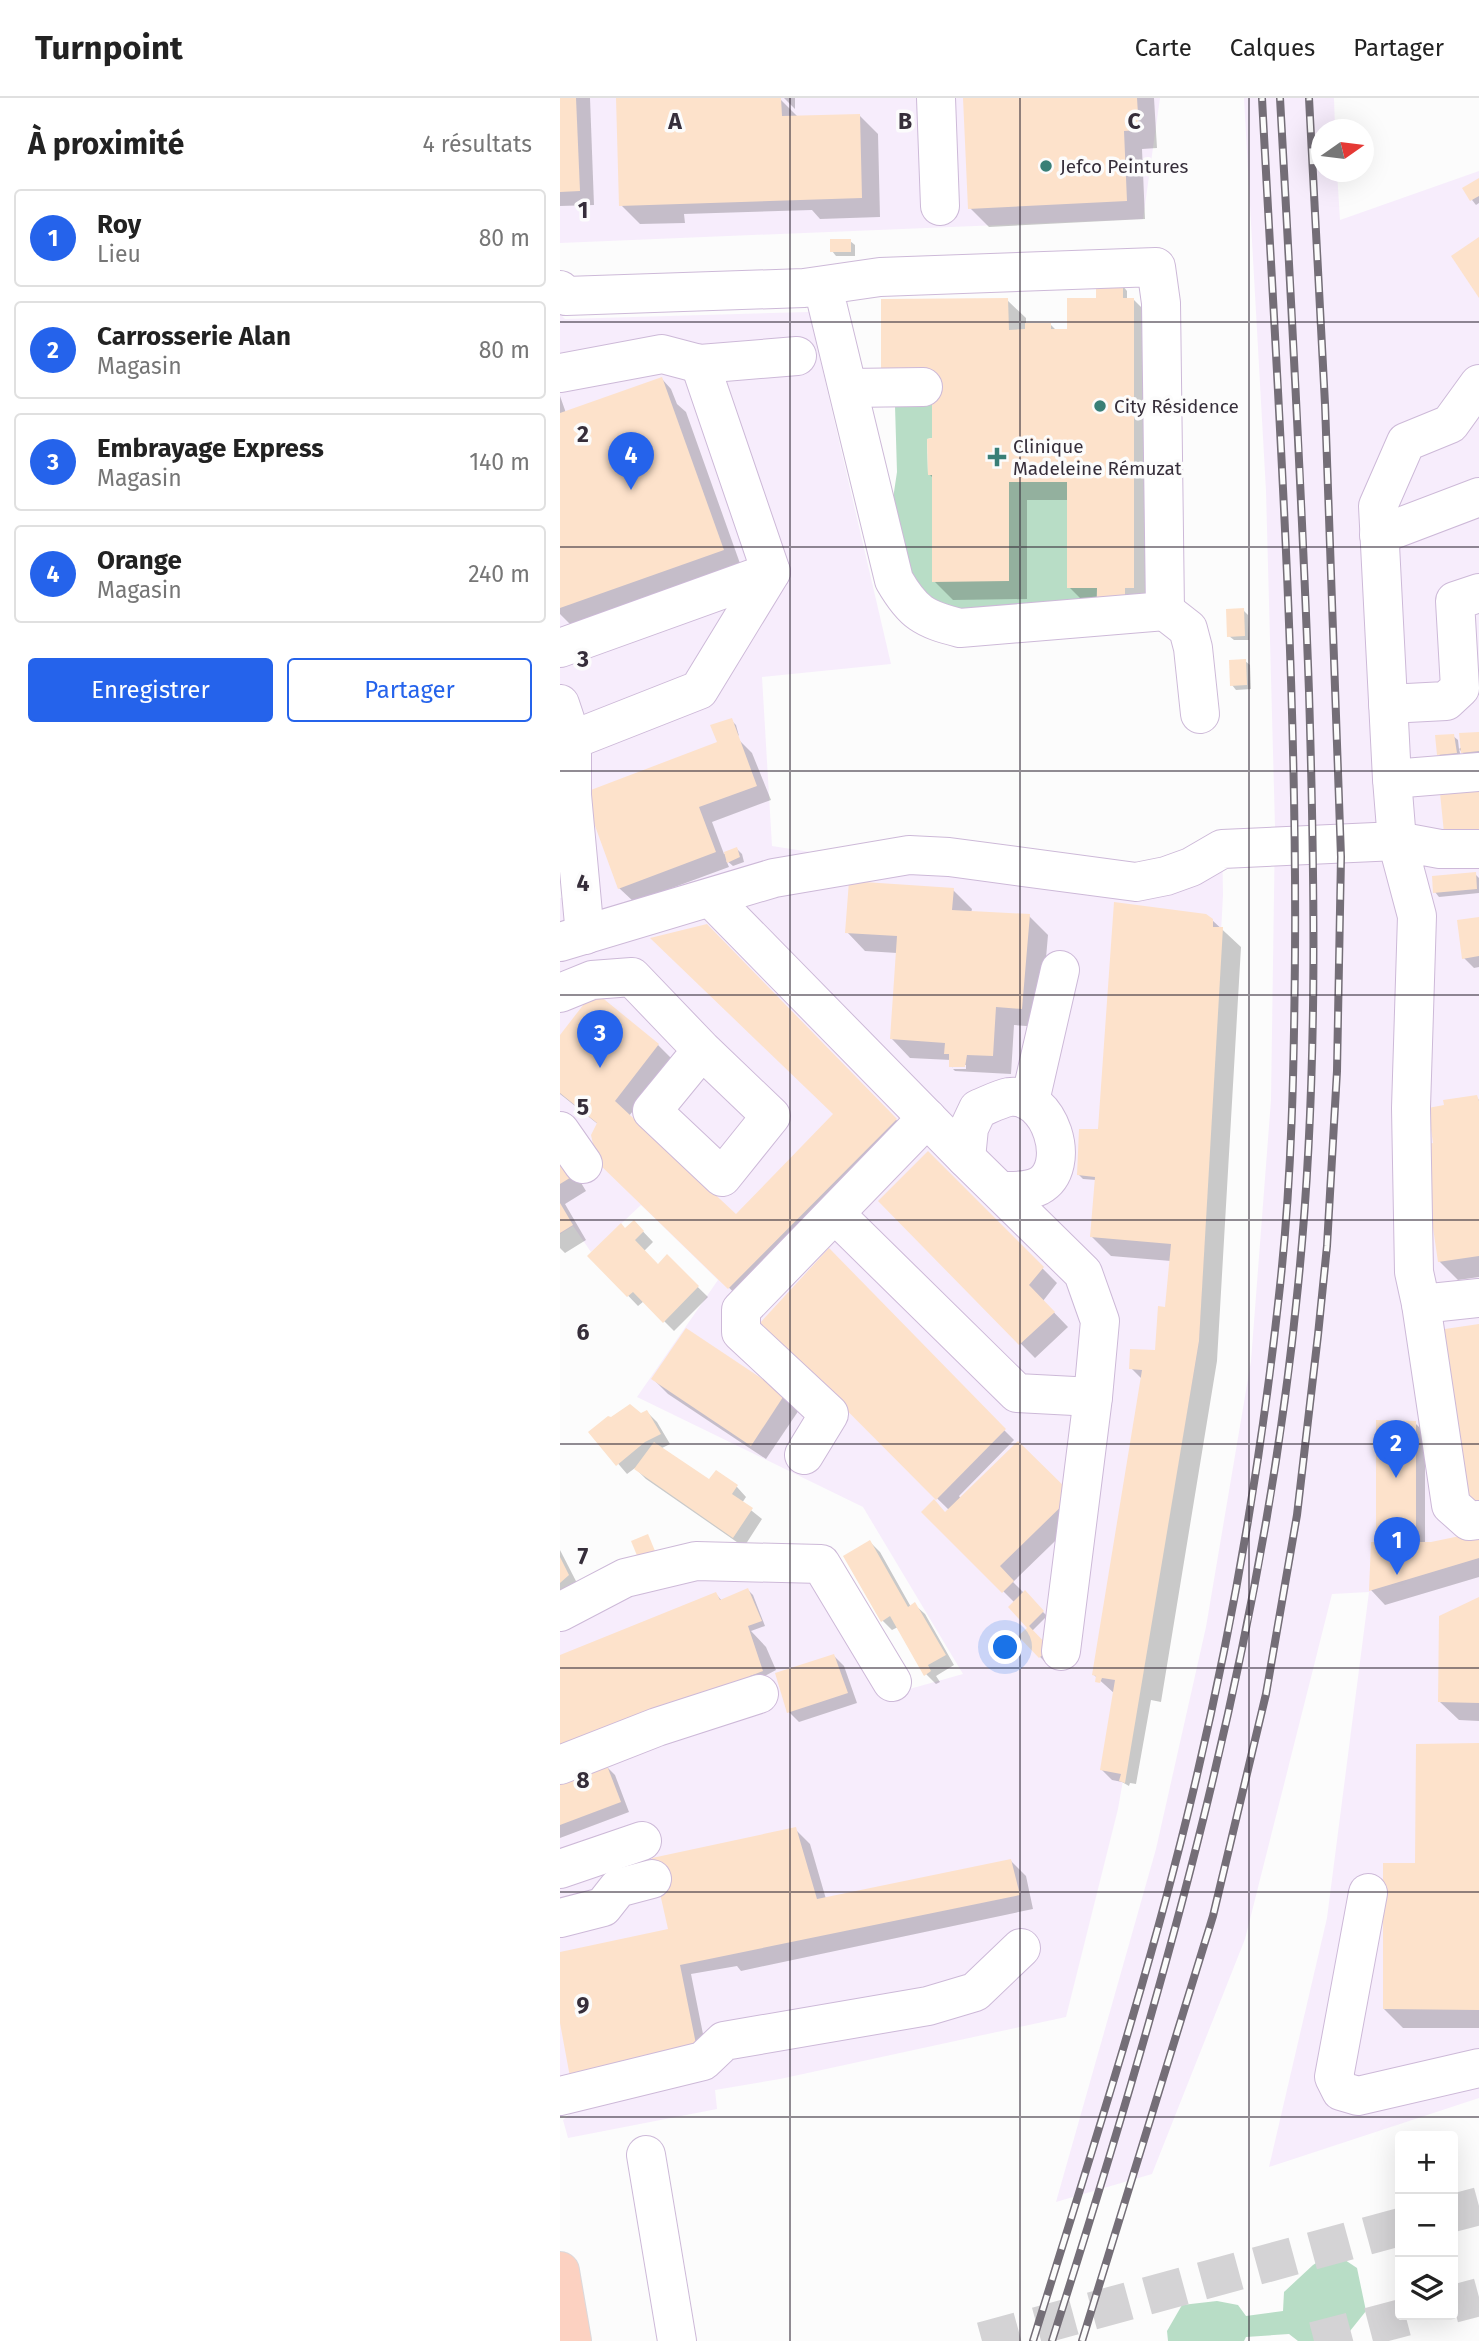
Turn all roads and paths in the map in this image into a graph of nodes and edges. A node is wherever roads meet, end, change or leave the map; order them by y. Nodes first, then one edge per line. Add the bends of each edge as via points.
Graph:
1 (936, 98) edge
2 (940, 206) dead end
3 (823, 287) junction
4 (560, 290) edge
5 (797, 356) dead end
6 (700, 364) junction
7 (560, 373) edge
8 (1479, 384) edge
9 (923, 387) dead end
10 (848, 388) junction
11 (1479, 497) edge
12 (1479, 523) edge
13 (1380, 549) junction
14 (772, 572) junction
15 (1479, 593) edge
16 (1165, 611) junction
17 (560, 648) edge
18 (560, 704) edge
19 (1388, 704) junction
20 (1200, 715) dead end
21 (572, 740) junction
22 (1479, 772) edge
23 (1392, 779) junction
24 (1397, 841) junction
25 (1479, 849) edge
26 (711, 898) junction
27 (573, 939) edge
28 (1060, 970) dead end
29 (560, 993) edge
30 (702, 1050) dead end
31 (1030, 1101) junction
32 (927, 1118) junction
33 (560, 1131) edge
34 (966, 1158) junction
35 (583, 1164) dead end
36 (1001, 1191) junction
37 (835, 1214) junction
38 (1479, 1298) edge
39 (1421, 1304) junction
40 (1093, 1397) junction
41 (804, 1455) dead end
42 (1479, 1520) edge
43 (560, 1612) edge
44 (1061, 1651) dead end
45 (892, 1682) dead end
46 (759, 1694) dead end
47 (560, 1765) edge
48 (642, 1841) dead end
49 (560, 1869) edge
50 (652, 1879) dead end
51 (1368, 1894) dead end
52 (560, 1918) edge
53 (1021, 1948) dead end
54 (1479, 2068) edge
55 (560, 2096) edge
56 (646, 2155) dead end
57 (560, 2271) edge
58 (572, 2341) edge
59 (677, 2341) edge

1 - 2 lane
3 - 4 lane via 566,296
3 - 10 lane
3 - 16 lane via 880,278 1156,267 1161,303
5 - 6 lane
6 - 7 lane via 662,355
6 - 14 lane
8 - 13 lane via 1450,424 1406,442 1378,506
9 - 10 lane
10 - 16 lane via 894,580 906,600 929,620 960,628
11 - 13 lane
12 - 13 lane
13 - 19 lane
14 - 17 lane
14 - 21 lane via 699,690
15 - 19 lane via 1455,601 1461,688 1446,701
16 - 20 lane via 1188,629
18 - 21 lane
19 - 23 lane
21 - 27 lane
22 - 23 lane
23 - 24 lane
24 - 25 lane via 1440,849
24 - 26 lane via 1222,849 1191,867 1136,882 909,855 774,878
24 - 39 lane via 1417,916 1411,1108 1414,1272
26 - 27 lane
26 - 32 lane
28 - 31 lane
29 - 30 lane via 592,980 632,977
31 - 34 lane via 1010,1097 978,1109 969,1128
31 - 36 lane via 1056,1137 1054,1172 1041,1185
32 - 34 lane
32 - 37 lane
33 - 35 lane
34 - 36 lane
36 - 40 lane via 1083,1273 1100,1321
37 - 40 lane via 1017,1393
37 - 41 lane via 741,1310 741,1332 829,1413
38 - 39 lane
39 - 42 lane via 1451,1505 1469,1521
40 - 44 lane
43 - 45 lane via 625,1578 696,1562 821,1564
46 - 47 lane
48 - 49 lane
50 - 52 lane via 618,1888 603,1907
51 - 54 lane via 1334,2077 1341,2091 1358,2096
53 - 55 lane via 975,1992 928,2006 724,2041 703,2061
56 - 59 lane
57 - 58 main road

